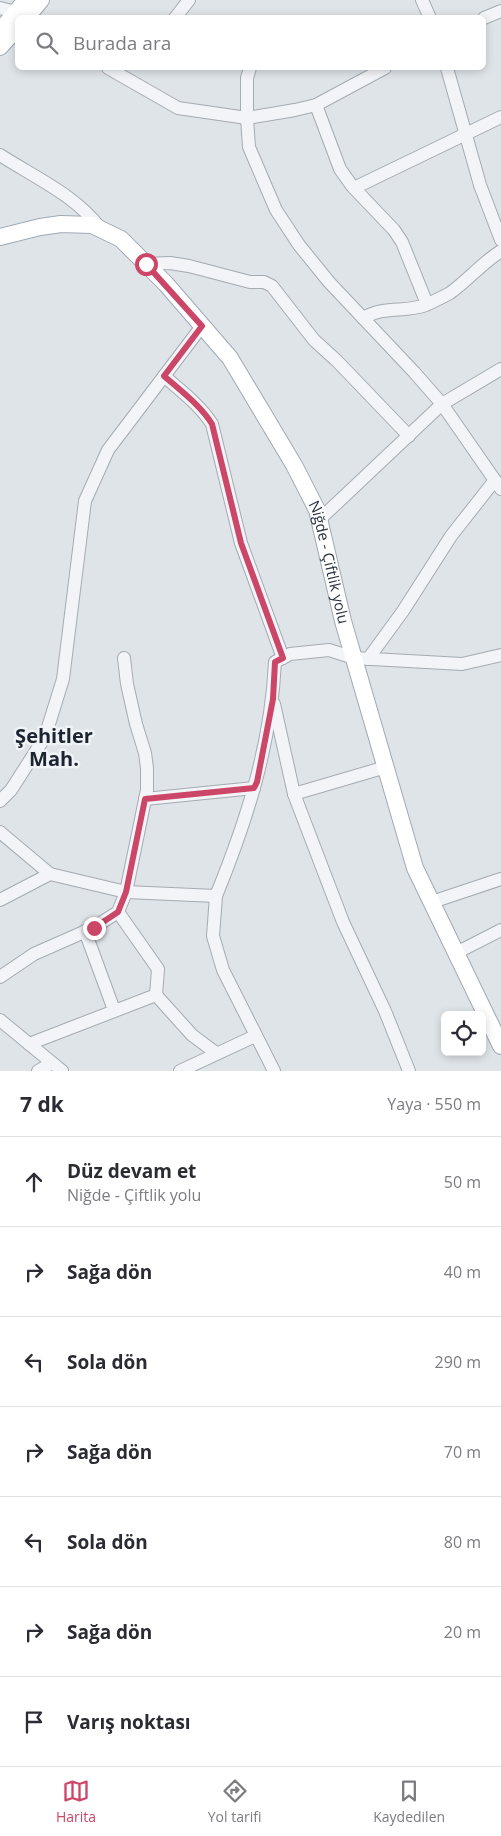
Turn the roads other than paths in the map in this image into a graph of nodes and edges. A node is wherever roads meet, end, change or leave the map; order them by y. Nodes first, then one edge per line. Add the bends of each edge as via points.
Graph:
1 (41, 0) edge
2 (190, 0) edge
3 (422, 0) edge
4 (501, 11) edge
5 (18, 14) edge
6 (178, 15) edge
7 (429, 15) edge
8 (15, 17) edge
9 (486, 17) edge
10 (15, 20) edge
11 (0, 31) edge
12 (0, 47) edge
13 (117, 70) edge
14 (249, 70) edge
15 (381, 70) edge
16 (448, 70) edge
17 (130, 73) edge
18 (316, 105) junction
19 (501, 117) edge
20 (247, 118) junction
21 (466, 135) junction
22 (0, 155) edge
23 (354, 188) junction
24 (496, 215) edge
25 (100, 228) junction
26 (0, 237) edge
27 (501, 240) edge
28 (501, 251) edge
29 (146, 264) junction
30 (427, 304) junction
31 (363, 318) junction
32 (202, 326) junction
33 (501, 370) edge
34 (164, 376) junction
35 (442, 404) junction
36 (408, 436) junction
37 (498, 485) edge
38 (319, 520) junction
39 (501, 656) edge
40 (124, 658) dead end
41 (283, 658) junction
42 (361, 658) junction
43 (273, 699) junction
44 (386, 767) junction
45 (6, 787) edge
46 (254, 788) junction
47 (294, 794) junction
48 (145, 799) junction
49 (0, 801) edge
50 (0, 832) edge
51 (50, 874) junction
52 (501, 879) edge
53 (126, 892) junction
54 (216, 896) junction
55 (0, 900) edge
56 (432, 902) junction
57 (118, 912) junction
58 (501, 930) edge
59 (86, 931) junction
60 (456, 953) junction
61 (0, 976) edge
62 (156, 995) junction
63 (114, 1010) junction
64 (0, 1020) edge
65 (255, 1036) junction
66 (29, 1044) junction
67 (501, 1046) edge
68 (216, 1053) junction
69 (57, 1067) edge
70 (38, 1071) edge
71 (180, 1071) edge
72 (274, 1071) edge
73 (409, 1071) edge

1 - 5 main road
2 - 6 street
3 - 7 street
4 - 9 street
8 - 11 main road
10 - 12 main road
13 - 17 street
14 - 20 street
15 - 18 street
16 - 21 street
17 - 20 street via 178,108
18 - 20 street
18 - 23 street via 340,169
19 - 21 street
20 - 31 street via 249,147 276,210 328,282
21 - 23 street
21 - 24 street via 480,185
22 - 25 street via 74,201
23 - 30 street via 402,242
24 - 27 street
25 - 26 main road, Niğde - Çiftlik yolu via 61,224
25 - 29 main road, Niğde - Çiftlik yolu via 120,239
28 - 30 street via 450,293
29 - 32 main road, Niğde - Çiftlik yolu
29 - 36 street via 189,266 272,286 314,340
30 - 31 street via 415,308 386,309
31 - 35 street
32 - 34 street
32 - 38 main road, Niğde - Çiftlik yolu via 230,358 294,465
33 - 35 street
34 - 41 street via 199,406 212,424 241,543
34 - 45 street via 108,450 85,501 63,679 45,737
35 - 36 street
35 - 37 street
36 - 38 street
37 - 42 street via 451,536 403,611
38 - 42 main road, Niğde - Çiftlik yolu via 344,621
39 - 42 street via 462,664
40 - 48 street via 134,716 145,752
41 - 42 street via 290,654 329,650
41 - 43 street via 275,662
42 - 44 main road, Niğde - Çiftlik yolu
43 - 46 street
43 - 47 street
44 - 47 street
44 - 56 main road, Niğde - Çiftlik yolu via 415,868
45 - 49 street
46 - 48 street
46 - 54 street via 245,822
47 - 73 street via 343,922
48 - 53 street
50 - 51 street
51 - 53 street
51 - 55 street
52 - 56 street
53 - 54 street
53 - 57 street
54 - 65 street via 213,936 220,962
56 - 60 main road, Niğde - Çiftlik yolu
57 - 59 street
57 - 62 street via 158,968
58 - 60 street
59 - 61 street via 34,954
59 - 63 street
60 - 67 main road, Niğde - Çiftlik yolu
62 - 63 street
62 - 68 street via 192,1035
63 - 66 street
64 - 66 street
65 - 68 street
65 - 72 street
66 - 69 street
68 - 71 street
69 - 70 street

